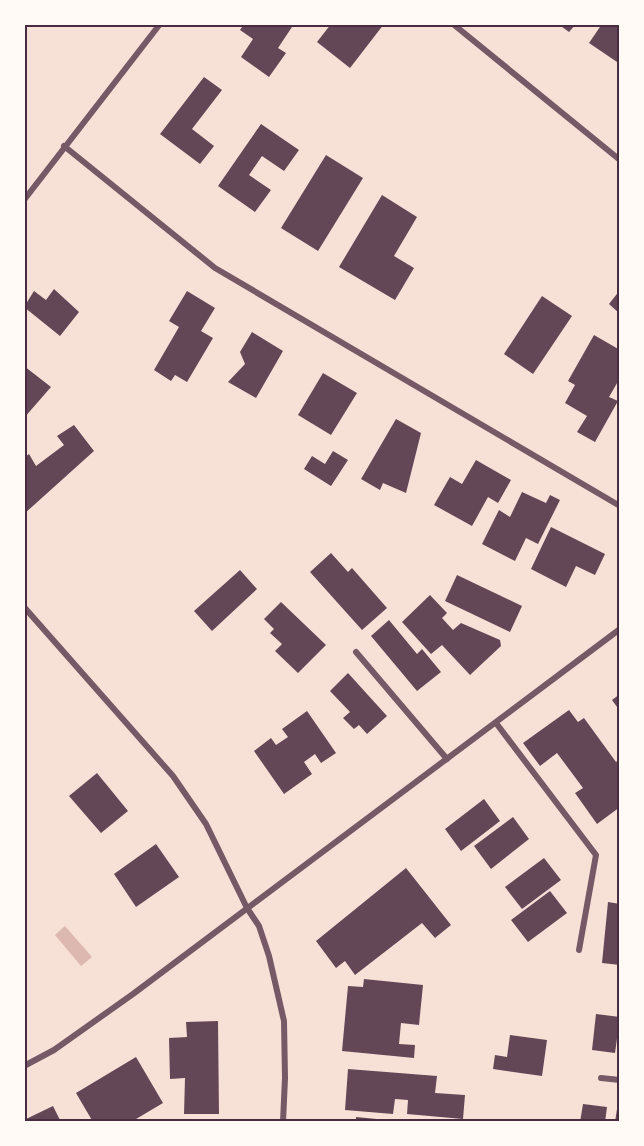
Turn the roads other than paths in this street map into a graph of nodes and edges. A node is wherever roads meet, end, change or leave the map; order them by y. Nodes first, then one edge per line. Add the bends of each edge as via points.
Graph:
1 (160, 24) edge
2 (453, 24) edge
3 (64, 146) junction
4 (620, 160) edge
5 (24, 200) edge
6 (620, 506) edge
7 (24, 607) edge
8 (620, 630) edge
9 (356, 652) dead end
10 (496, 723) junction
11 (447, 759) junction
12 (247, 908) junction
13 (579, 950) dead end
14 (24, 1066) edge
15 (601, 1078) dead end
16 (620, 1080) edge
17 (283, 1122) edge

1 - 3 street
2 - 4 street
3 - 5 street
3 - 6 street via 215,268
7 - 12 street via 173,776 206,824
8 - 10 street
9 - 11 street
10 - 11 street
10 - 13 street via 596,855
11 - 12 street
12 - 14 street via 62,1044
12 - 17 street via 259,926 269,956 284,1022
15 - 16 street

